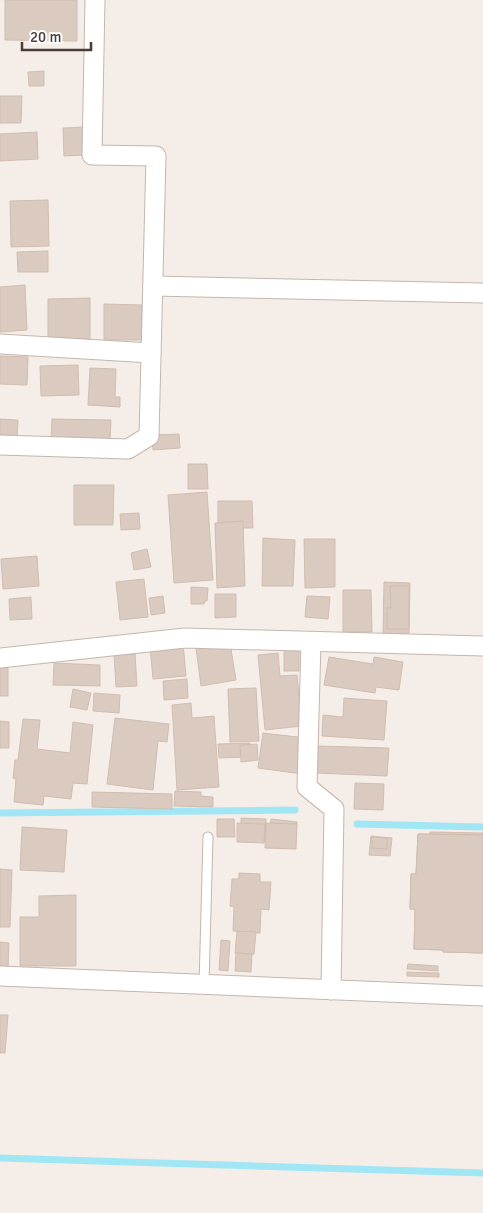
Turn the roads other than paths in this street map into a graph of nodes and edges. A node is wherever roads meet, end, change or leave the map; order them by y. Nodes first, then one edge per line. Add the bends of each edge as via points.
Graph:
1 (95, 0) edge
2 (152, 286) junction
3 (483, 293) edge
4 (0, 344) edge
5 (151, 353) junction
6 (0, 445) edge
7 (311, 642) junction
8 (483, 646) edge
9 (0, 658) edge
10 (208, 838) dead end
11 (0, 976) edge
12 (204, 985) junction
13 (331, 990) junction
14 (483, 996) edge

1 - 2 street via 92,155 156,156
2 - 3 street
2 - 5 street
4 - 5 street
5 - 6 street via 149,436 128,449
7 - 8 street
7 - 9 street via 185,638
7 - 13 street via 307,787 334,809
10 - 12 lane
11 - 12 street
12 - 13 street
13 - 14 street

